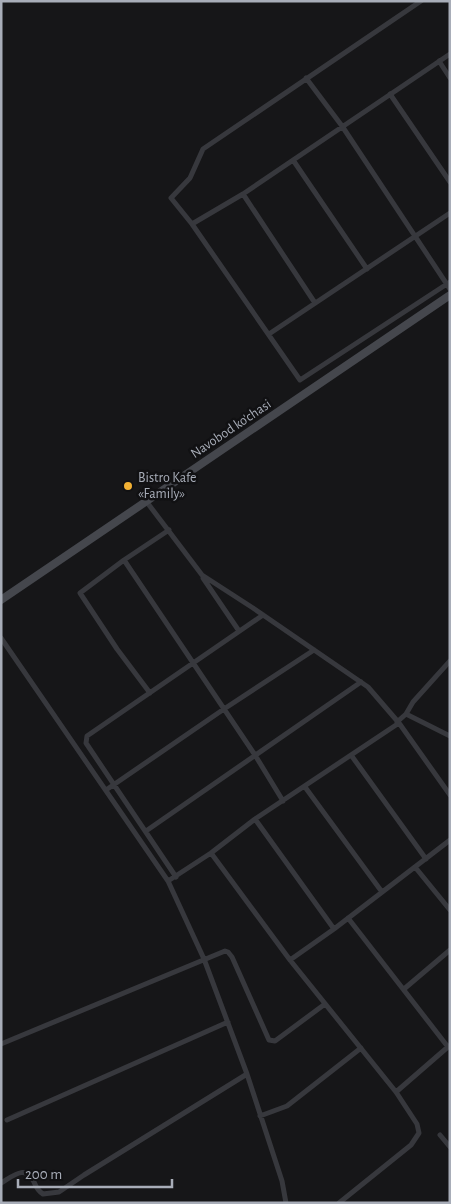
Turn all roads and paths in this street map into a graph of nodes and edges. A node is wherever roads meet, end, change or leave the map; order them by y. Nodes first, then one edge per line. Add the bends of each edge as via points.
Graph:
1 (421, 1) edge
2 (450, 54) edge
3 (439, 61) junction
4 (306, 78) junction
5 (450, 78) edge
6 (390, 94) junction
7 (342, 126) junction
8 (293, 160) junction
9 (450, 182) edge
10 (243, 194) junction
11 (450, 213) edge
12 (192, 224) junction
13 (415, 236) junction
14 (367, 269) junction
15 (449, 285) edge
16 (450, 295) edge
17 (315, 303) junction
18 (269, 334) junction
19 (146, 501) junction
20 (170, 530) junction
21 (124, 560) junction
22 (202, 575) junction
23 (1, 600) edge
24 (263, 615) junction
25 (239, 631) junction
26 (1, 638) edge
27 (314, 650) junction
28 (450, 661) edge
29 (193, 662) junction
30 (361, 682) junction
31 (150, 693) junction
32 (224, 709) junction
33 (406, 714) junction
34 (398, 722) junction
35 (450, 736) edge
36 (255, 755) junction
37 (352, 755) junction
38 (115, 785) junction
39 (305, 787) junction
40 (106, 790) junction
41 (450, 795) edge
42 (283, 801) junction
43 (255, 819) junction
44 (146, 832) junction
45 (450, 840) edge
46 (210, 853) junction
47 (426, 859) junction
48 (415, 868) junction
49 (176, 877) junction
50 (168, 881) junction
51 (382, 892) junction
52 (450, 910) edge
53 (348, 918) junction
54 (334, 929) junction
55 (450, 950) edge
56 (204, 959) junction
57 (290, 960) junction
58 (404, 989) junction
59 (325, 1004) junction
60 (228, 1022) junction
61 (1, 1044) edge
62 (449, 1046) edge
63 (361, 1048) junction
64 (247, 1074) junction
65 (396, 1092) junction
66 (260, 1116) junction
67 (7, 1120) dead end
68 (440, 1135) dead end
69 (450, 1147) edge
70 (1, 1183) edge
71 (286, 1203) edge
72 (339, 1203) edge

1 - 4 street
2 - 3 street
3 - 5 street
3 - 6 street
4 - 7 street
4 - 12 street via 203,149 190,178 171,198
6 - 7 street
6 - 9 street
7 - 8 street
7 - 13 street
8 - 10 street
8 - 14 street
10 - 12 street
10 - 17 street
11 - 13 street
12 - 18 street
13 - 14 street
13 - 15 street
14 - 17 street
15 - 18 street via 300,380
16 - 19 street, Navobod ko'chasi
17 - 18 street
19 - 20 street
19 - 23 street, Navobod ko'chasi
20 - 21 street
20 - 22 street
21 - 29 street
21 - 31 street via 80,593
22 - 24 street
22 - 25 street
24 - 25 street
24 - 27 street
25 - 29 street
26 - 40 street
27 - 30 street
27 - 32 street
28 - 33 street
29 - 31 street
29 - 32 street
30 - 34 street
30 - 36 street
31 - 38 street via 85,740
32 - 36 street
32 - 38 street
33 - 34 street
33 - 35 street
34 - 37 street
34 - 41 street
36 - 42 street
36 - 44 street
37 - 39 street
37 - 47 street
38 - 40 street
38 - 44 street
39 - 42 street
39 - 51 street
40 - 50 street
42 - 43 street
43 - 46 street
43 - 54 street
44 - 49 street
45 - 47 street
46 - 49 street
46 - 57 street
47 - 48 street
48 - 51 street
48 - 52 street
49 - 50 street
50 - 56 street
51 - 53 street
53 - 54 street
53 - 58 street
54 - 57 street
55 - 58 street
56 - 59 street via 228,952 269,1040 275,1041
56 - 60 street
56 - 61 street
57 - 59 street
58 - 62 street
59 - 63 street
60 - 64 street
60 - 67 street
62 - 65 street
63 - 65 street
63 - 66 street via 287,1106
64 - 66 street
64 - 70 street via 59,1192 43,1194 38,1191 26,1172 19,1171
65 - 72 street via 417,1124 419,1133 412,1145
66 - 71 street
68 - 69 street

